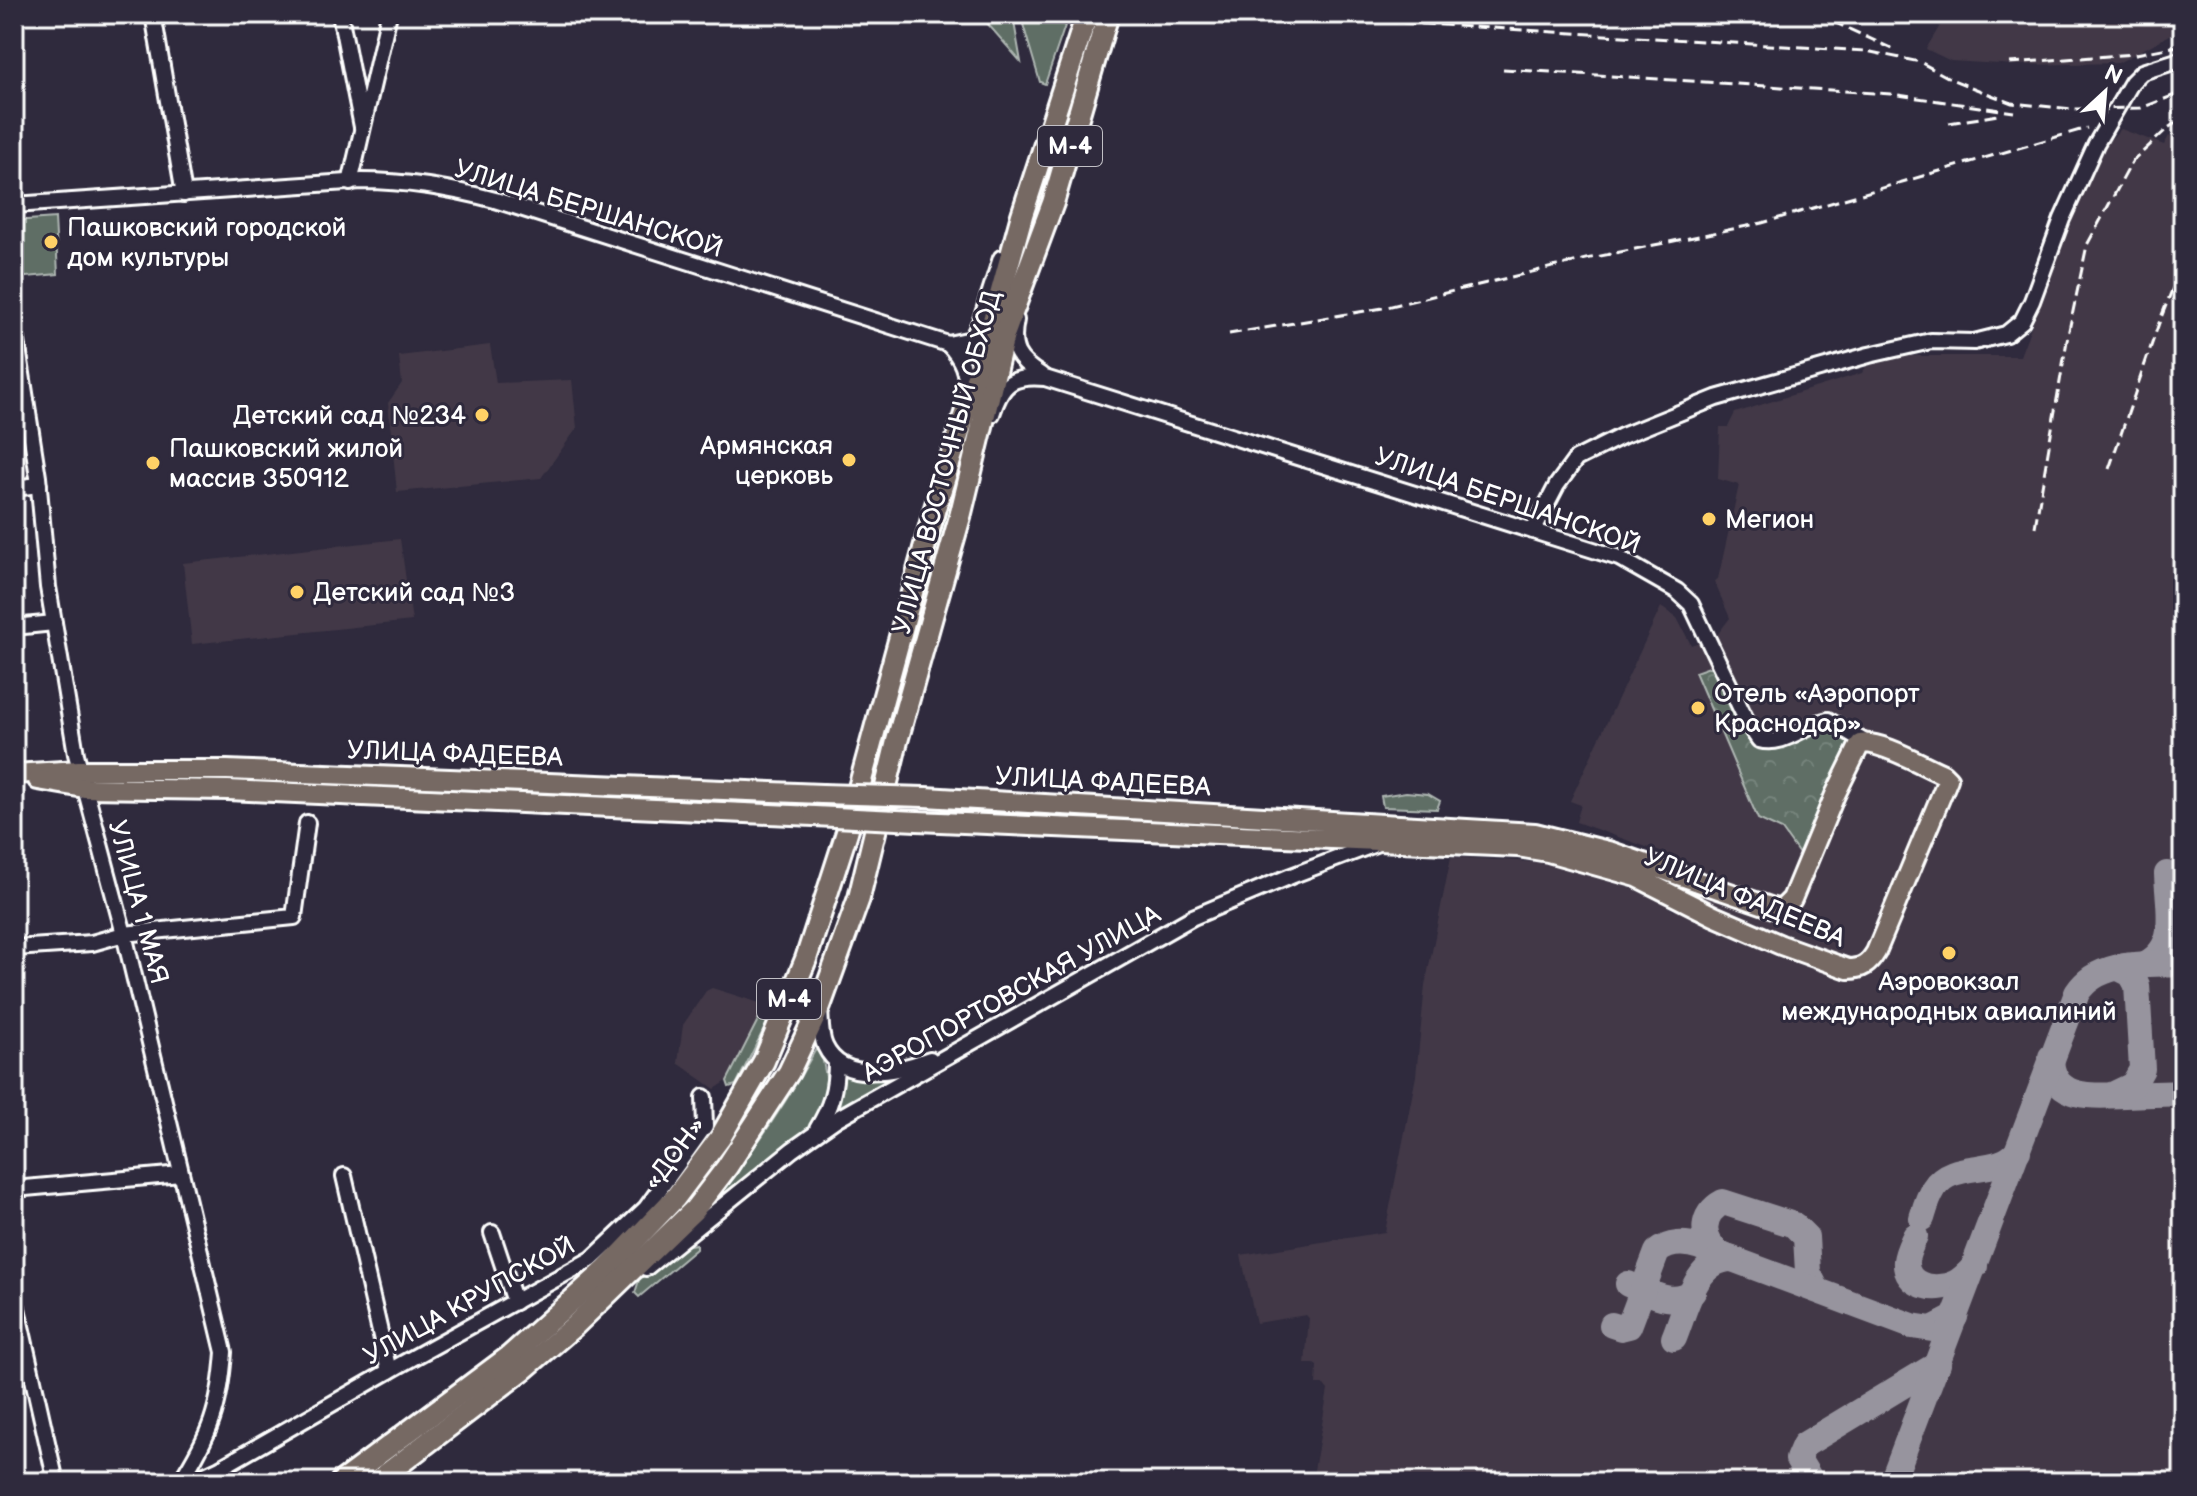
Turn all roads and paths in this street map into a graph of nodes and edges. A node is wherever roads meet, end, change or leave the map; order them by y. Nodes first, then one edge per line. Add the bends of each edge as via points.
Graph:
1 (153, 14) edge
2 (340, 14) edge
3 (389, 14) edge
4 (1087, 14) edge
5 (1108, 14) edge
6 (2183, 59) edge
7 (363, 135) junction
8 (350, 183) junction
9 (184, 194) junction
10 (14, 205) edge
11 (1022, 215) junction
12 (1024, 276) junction
13 (14, 322) edge
14 (948, 344) junction
15 (1045, 378) junction
16 (969, 399) junction
17 (971, 471) junction
18 (39, 485) junction
19 (14, 488) edge
20 (1533, 531) junction
21 (54, 623) junction
22 (14, 627) edge
23 (873, 733) joint
24 (897, 741) joint
25 (1865, 742) junction
26 (227, 770) junction
27 (14, 775) edge
28 (81, 779) junction
29 (228, 790) junction
30 (982, 800) junction
31 (307, 823) dead end
32 (981, 823) junction
33 (1408, 825) junction
34 (1437, 835) junction
35 (1384, 841) junction
36 (1348, 847) junction
37 (1707, 886) junction
38 (1701, 908) junction
39 (124, 934) junction
40 (14, 948) edge
41 (820, 1006) junction
42 (960, 1049) junction
43 (836, 1062) junction
44 (704, 1097) dead end
45 (815, 1132) junction
46 (181, 1174) junction
47 (344, 1176) dead end
48 (14, 1189) edge
49 (492, 1233) dead end
50 (14, 1295) edge
51 (515, 1302) junction
52 (574, 1326) junction
53 (21, 1360) edge
54 (389, 1371) junction
55 (56, 1482) edge
56 (180, 1482) edge
57 (190, 1482) edge
58 (341, 1482) edge
59 (376, 1482) edge

1 - 9 street
2 - 7 street
3 - 7 street
4 - 11 highway, УЛИЦА ВОСТОЧНЫЙ ОБХОД / М-4
5 - 12 highway, УЛИЦА ВОСТОЧНЫЙ ОБХОД / М-4 via 1053,203
6 - 20 street via 2142,72 2132,82 2096,144 2032,301 2022,321 2006,334 1974,342 1931,341 1869,355 1716,398 1622,436 1576,459
7 - 8 street
8 - 9 street, УЛИЦА БЕРШАНСКОЙ
8 - 14 street, УЛИЦА БЕРШАНСКОЙ via 392,181 462,191
9 - 10 street, УЛИЦА БЕРШАНСКОЙ
11 - 14 street via 1011,226 972,339
11 - 16 highway, УЛИЦА ВОСТОЧНЫЙ ОБХОД / М-4
12 - 15 street, УЛИЦА БЕРШАНСКОЙ via 1013,336 1025,365
12 - 17 highway, УЛИЦА ВОСТОЧНЫЙ ОБХОД / М-4
13 - 18 street, УЛИЦА 1 МАЯ
14 - 16 street via 966,368
15 - 17 street, УЛИЦА БЕРШАНСКОЙ via 1017,378 1005,386
15 - 20 street, УЛИЦА БЕРШАНСКОЙ
16 - 23 highway, УЛИЦА ВОСТОЧНЫЙ ОБХОД / М-4
17 - 24 highway, УЛИЦА ВОСТОЧНЫЙ ОБХОД / М-4
18 - 19 street
18 - 21 street, УЛИЦА 1 МАЯ
20 - 25 street, УЛИЦА БЕРШАНСКОЙ via 1619,558 1677,591 1691,604 1759,740 1776,741 1828,720
21 - 22 street
21 - 28 street, УЛИЦА 1 МАЯ
23 - 58 highway, «ДОН» / М-4 via 806,959 764,1061 720,1138 675,1198 606,1270 510,1356
24 - 41 highway, «ДОН» / М-4 via 859,898
25 - 37 main road, УЛИЦА ФАДЕЕВА via 1855,750 1801,879 1782,909
25 - 38 main road, УЛИЦА ФАДЕЕВА via 1948,779 1866,965 1848,969
26 - 28 main road, УЛИЦА ФАДЕЕВА
26 - 29 main road via 234,779
26 - 30 main road, УЛИЦА ФАДЕЕВА, bridge
27 - 28 main road, УЛИЦА ФАДЕЕВА
28 - 29 main road, УЛИЦА ФАДЕЕВА
28 - 39 street, УЛИЦА 1 МАЯ
29 - 32 main road, УЛИЦА ФАДЕЕВА, bridge
30 - 32 main road via 976,812
30 - 33 main road, УЛИЦА ФАДЕЕВА
31 - 39 street via 294,917
32 - 36 main road, УЛИЦА ФАДЕЕВА
33 - 34 main road, УЛИЦА ФАДЕЕВА
33 - 35 street
34 - 35 main road, УЛИЦА ФАДЕЕВА
34 - 37 main road, УЛИЦА ФАДЕЕВА via 1508,830 1560,839
34 - 38 main road, УЛИЦА ФАДЕЕВА via 1560,855 1637,877
35 - 36 main road, УЛИЦА ФАДЕЕВА
36 - 42 street, АЭРОПОРТОВСКАЯ УЛИЦА via 1193,917
37 - 38 main road
39 - 40 street via 92,943
39 - 46 street, УЛИЦА 1 МАЯ
41 - 43 street via 824,1045
41 - 52 highway, «ДОН» / М-4 via 789,1072 719,1178 694,1210
42 - 43 street via 882,1072
42 - 45 street, АЭРОПОРТОВСКАЯ УЛИЦА
43 - 45 street via 832,1102
44 - 51 street, УЛИЦА КРУПСКОЙ via 705,1126 646,1208 592,1259
45 - 52 street, АЭРОПОРТОВСКАЯ УЛИЦА
46 - 48 street
46 - 56 street, УЛИЦА 1 МАЯ via 224,1352 219,1404
47 - 54 street
49 - 51 street
50 - 53 street
51 - 54 street, УЛИЦА КРУПСКОЙ
52 - 59 highway, «ДОН» / М-4
53 - 55 street
54 - 57 street, УЛИЦА КРУПСКОЙ

